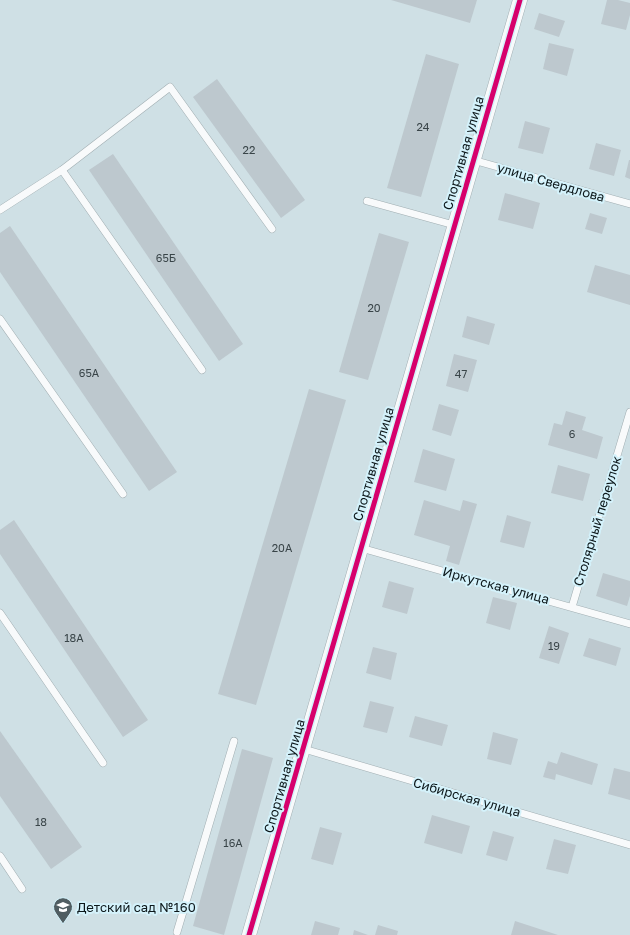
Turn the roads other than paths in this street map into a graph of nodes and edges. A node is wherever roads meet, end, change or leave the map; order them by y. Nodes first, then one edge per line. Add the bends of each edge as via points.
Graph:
1 (520, 0) edge
2 (473, 160) junction
3 (62, 170) junction
4 (367, 201) dead end
5 (630, 204) edge
6 (0, 210) edge
7 (454, 225) junction
8 (272, 229) dead end
9 (0, 319) edge
10 (202, 370) dead end
11 (630, 412) edge
12 (123, 494) dead end
13 (361, 548) junction
14 (572, 607) junction
15 (0, 613) edge
16 (630, 624) edge
17 (234, 741) dead end
18 (304, 749) junction
19 (103, 763) dead end
20 (630, 846) edge
21 (0, 856) edge
22 (22, 889) dead end
23 (177, 932) dead end
24 (249, 935) edge

1 - 2 street, Спортивная улица
2 - 5 lane, улица Свердлова
2 - 7 street, Спортивная улица
3 - 6 lane
3 - 8 lane via 170,87
3 - 10 lane
4 - 7 lane
7 - 13 street, Спортивная улица
9 - 12 lane
11 - 14 lane, Столярный переулок
13 - 14 lane, Иркутская улица
13 - 18 street, Спортивная улица
14 - 16 lane, Иркутская улица
15 - 19 lane
17 - 23 lane
18 - 20 lane, Сибирская улица
18 - 24 street, Спортивная улица
21 - 22 lane

